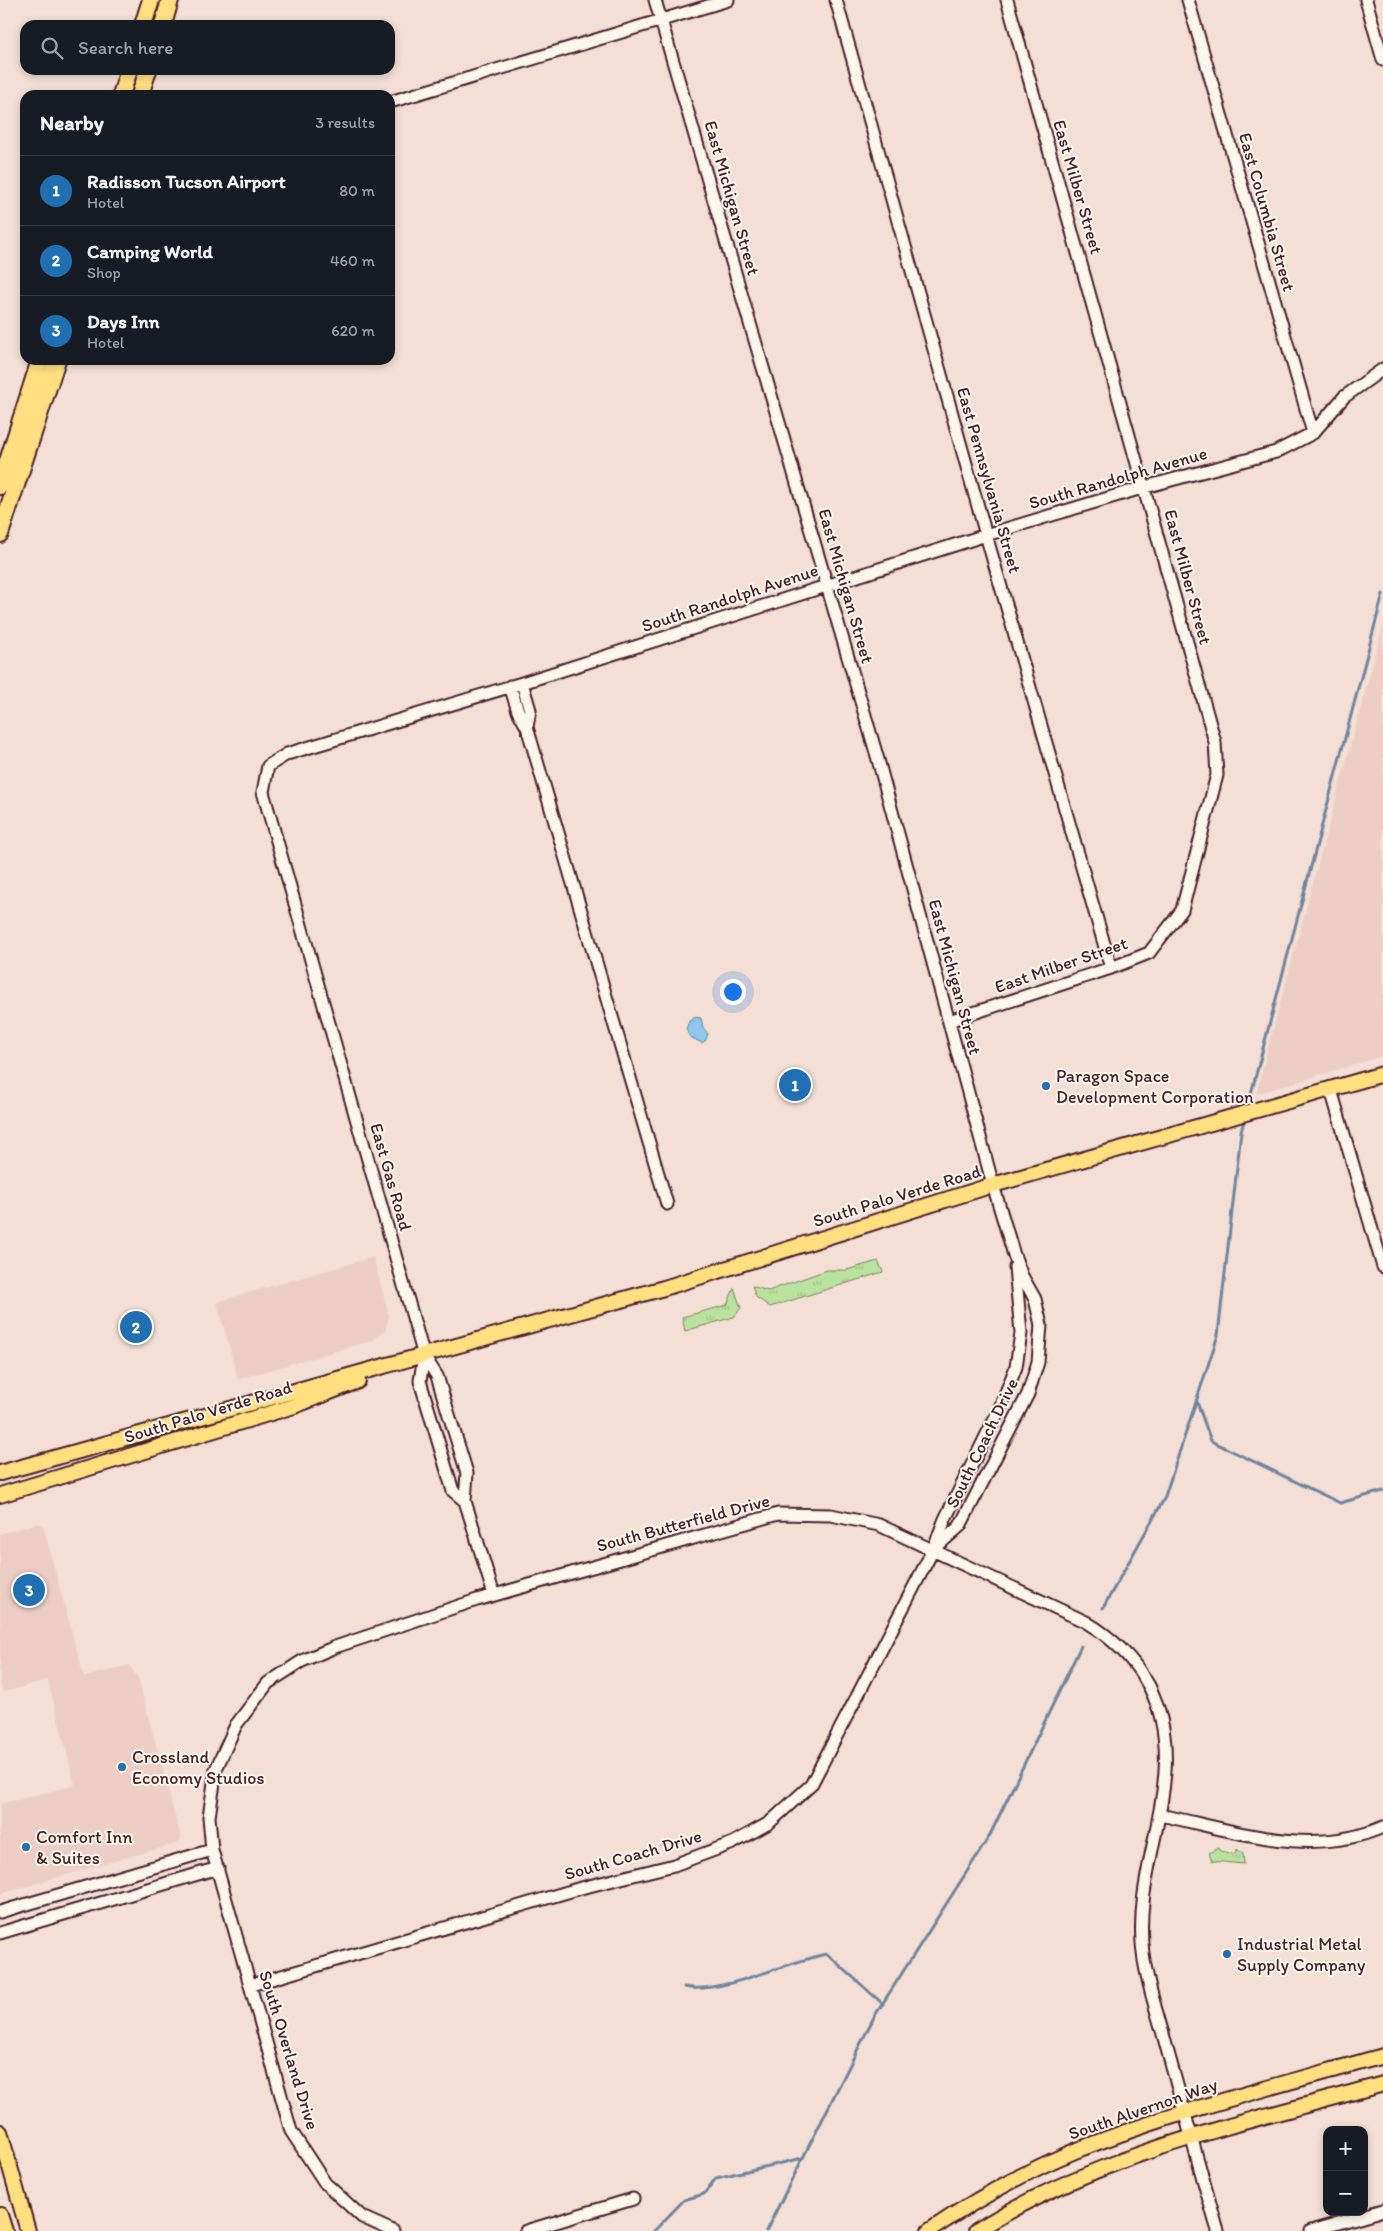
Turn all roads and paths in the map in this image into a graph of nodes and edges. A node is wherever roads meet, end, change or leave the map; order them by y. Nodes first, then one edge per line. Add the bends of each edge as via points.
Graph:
1 (151, 0) edge
2 (170, 0) edge
3 (655, 0) edge
4 (728, 0) edge
5 (836, 0) edge
6 (1007, 0) edge
7 (1188, 0) edge
8 (1366, 0) edge
9 (145, 20) edge
10 (164, 20) edge
11 (662, 21) junction
12 (1383, 60) edge
13 (127, 75) edge
14 (146, 75) edge
15 (123, 90) edge
16 (142, 90) edge
17 (395, 101) edge
18 (38, 365) edge
19 (55, 365) edge
20 (1383, 368) edge
21 (1313, 433) junction
22 (0, 486) edge
23 (1145, 487) junction
24 (0, 534) edge
25 (986, 535) junction
26 (828, 586) junction
27 (522, 683) junction
28 (510, 686) junction
29 (527, 726) junction
30 (268, 766) joint
31 (1111, 968) junction
32 (949, 1021) junction
33 (1383, 1074) edge
34 (1331, 1090) junction
35 (993, 1185) junction
36 (666, 1204) dead end
37 (1014, 1255) junction
38 (1383, 1267) edge
39 (424, 1356) junction
40 (1018, 1356) junction
41 (1038, 1362) junction
42 (239, 1407) junction
43 (145, 1451) junction
44 (0, 1473) edge
45 (0, 1495) edge
46 (465, 1501) junction
47 (933, 1550) junction
48 (494, 1594) junction
49 (1160, 1815) junction
50 (1383, 1827) edge
51 (212, 1850) junction
52 (218, 1868) junction
53 (132, 1894) junction
54 (0, 1912) edge
55 (0, 1933) edge
56 (252, 1985) junction
57 (1383, 2056) edge
58 (1383, 2084) edge
59 (1185, 2112) junction
60 (0, 2132) edge
61 (1191, 2138) junction
62 (633, 2199) dead end
63 (1383, 2210) edge
64 (0, 2215) edge
65 (4, 2231) edge
66 (28, 2231) edge
67 (394, 2231) edge
68 (526, 2231) edge
69 (929, 2231) edge
70 (976, 2231) edge
71 (1218, 2231) edge
72 (1311, 2231) edge

1 - 9 highway
2 - 10 highway
3 - 11 street, East Michigan Street
4 - 11 street
5 - 25 street, East Pennsylvania Street
6 - 23 street, East Milber Street
7 - 21 street, East Columbia Street
8 - 12 street
11 - 17 street
11 - 26 street, East Michigan Street
13 - 15 highway
14 - 16 highway
18 - 22 highway
19 - 24 highway
20 - 21 street, South Randolph Avenue via 1344,397
21 - 23 street, South Randolph Avenue via 1276,452
23 - 25 street, South Randolph Avenue
23 - 31 street, East Milber Street via 1216,742 1217,775 1182,910 1149,953
25 - 26 street, South Randolph Avenue
25 - 31 street, East Pennsylvania Street
26 - 27 street, South Randolph Avenue
26 - 32 street, East Michigan Street
27 - 28 street, South Randolph Avenue
27 - 29 street via 530,710
28 - 29 street via 518,712
28 - 30 street, South Randolph Avenue via 287,754
29 - 36 street
30 - 39 street, East Gas Road via 262,792
31 - 32 street, East Milber Street
32 - 35 street, East Michigan Street
33 - 34 main road, South Palo Verde Road
34 - 35 main road, South Palo Verde Road
34 - 38 street
35 - 37 street, South Coach Drive
35 - 39 main road, South Palo Verde Road via 664,1288
37 - 40 street, South Coach Drive via 1021,1333
37 - 41 street, South Coach Drive via 1035,1298 1041,1325
39 - 42 main road, South Palo Verde Road
39 - 43 main road, South Palo Verde Road via 294,1406
39 - 46 street, East Gas Road via 437,1376 468,1473
39 - 46 street via 420,1381 453,1491
40 - 41 street
40 - 47 street, South Coach Drive via 999,1410
41 - 47 street, South Coach Drive via 1028,1394 960,1526
42 - 43 main road via 230,1417 176,1433
42 - 44 main road, South Palo Verde Road
43 - 45 main road, South Palo Verde Road
46 - 48 street, East Gas Road
47 - 48 street, South Butterfield Drive via 879,1525 831,1515 778,1514
47 - 49 street, South Butterfield Drive via 1086,1622 1111,1639 1134,1662 1153,1694 1164,1729 1166,1774
47 - 56 street, South Coach Drive via 811,1785 768,1823 733,1843 674,1865 581,1888
48 - 51 street, South Butterfield Drive via 335,1647 302,1661 268,1682 236,1725 216,1769 209,1817
49 - 50 street via 1290,1842 1327,1842
49 - 59 street via 1143,1890 1141,1935 1148,1980
51 - 52 street, South Butterfield Drive
51 - 53 street via 204,1866 156,1880
51 - 54 street
52 - 53 street
52 - 56 street, South Overland Drive
53 - 55 street
56 - 67 street, South Overland Drive via 291,2131 325,2183 362,2217
57 - 59 main road, South Alvernon Way
58 - 61 main road
59 - 61 street
59 - 69 main road, South Alvernon Way via 1106,2139 1043,2166 974,2202
60 - 66 main road
61 - 70 main road via 1094,2172
61 - 71 street
62 - 68 street
63 - 72 street
64 - 65 main road

